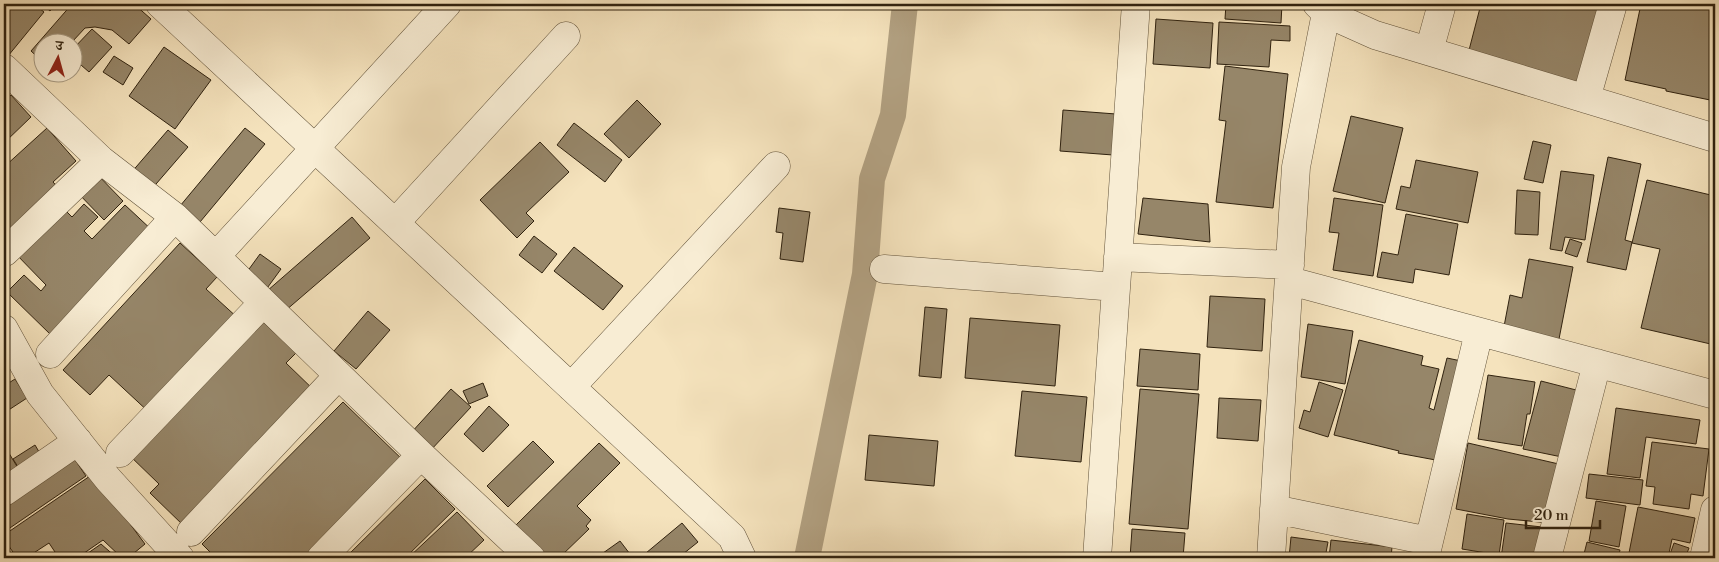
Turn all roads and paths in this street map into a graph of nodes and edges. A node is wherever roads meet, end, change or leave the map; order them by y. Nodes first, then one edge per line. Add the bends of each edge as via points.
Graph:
1 (160, 4) edge
2 (447, 4) edge
3 (1136, 4) edge
4 (1442, 4) edge
5 (1613, 4) edge
6 (1321, 9) edge
7 (566, 36) dead end
8 (1428, 51) junction
9 (4, 68) edge
10 (1586, 99) junction
11 (1715, 138) edge
12 (315, 149) junction
13 (101, 160) junction
14 (776, 166) dead end
15 (175, 217) junction
16 (395, 224) junction
17 (5, 252) dead end
18 (216, 256) junction
19 (1118, 258) junction
20 (884, 269) dead end
21 (1290, 273) junction
22 (1116, 287) junction
23 (263, 303) junction
24 (4, 329) edge
25 (1479, 332) junction
26 (50, 354) dead end
27 (1597, 363) junction
28 (338, 376) junction
29 (571, 387) junction
30 (1715, 395) edge
31 (78, 441) junction
32 (120, 453) dead end
33 (421, 455) junction
34 (4, 492) edge
35 (1274, 509) junction
36 (1715, 510) edge
37 (191, 532) dead end
38 (1427, 549) edge
39 (180, 558) edge
40 (321, 558) edge
41 (531, 558) edge
42 (742, 558) edge
43 (1097, 558) edge
44 (1271, 558) edge
45 (1547, 558) edge
46 (1704, 558) edge

1 - 12 street
2 - 12 street
3 - 19 street
4 - 8 street
5 - 10 street
6 - 8 street via 1375,35
6 - 21 street via 1296,167
7 - 16 street
8 - 10 street
9 - 13 street
10 - 11 street
12 - 16 street
12 - 18 street
13 - 15 street
13 - 17 street
14 - 29 street
15 - 18 street
15 - 26 street
16 - 29 street
18 - 23 street
19 - 21 street
19 - 22 street
20 - 22 street
21 - 25 street
21 - 35 street
22 - 43 street
23 - 28 street
23 - 32 street
24 - 31 street via 40,394
25 - 27 street
25 - 38 street
27 - 30 street
27 - 45 street
28 - 33 street
28 - 37 street
29 - 42 street via 732,537
31 - 34 street
31 - 39 street
33 - 40 street
33 - 41 street
35 - 38 street
35 - 44 street
36 - 46 street

